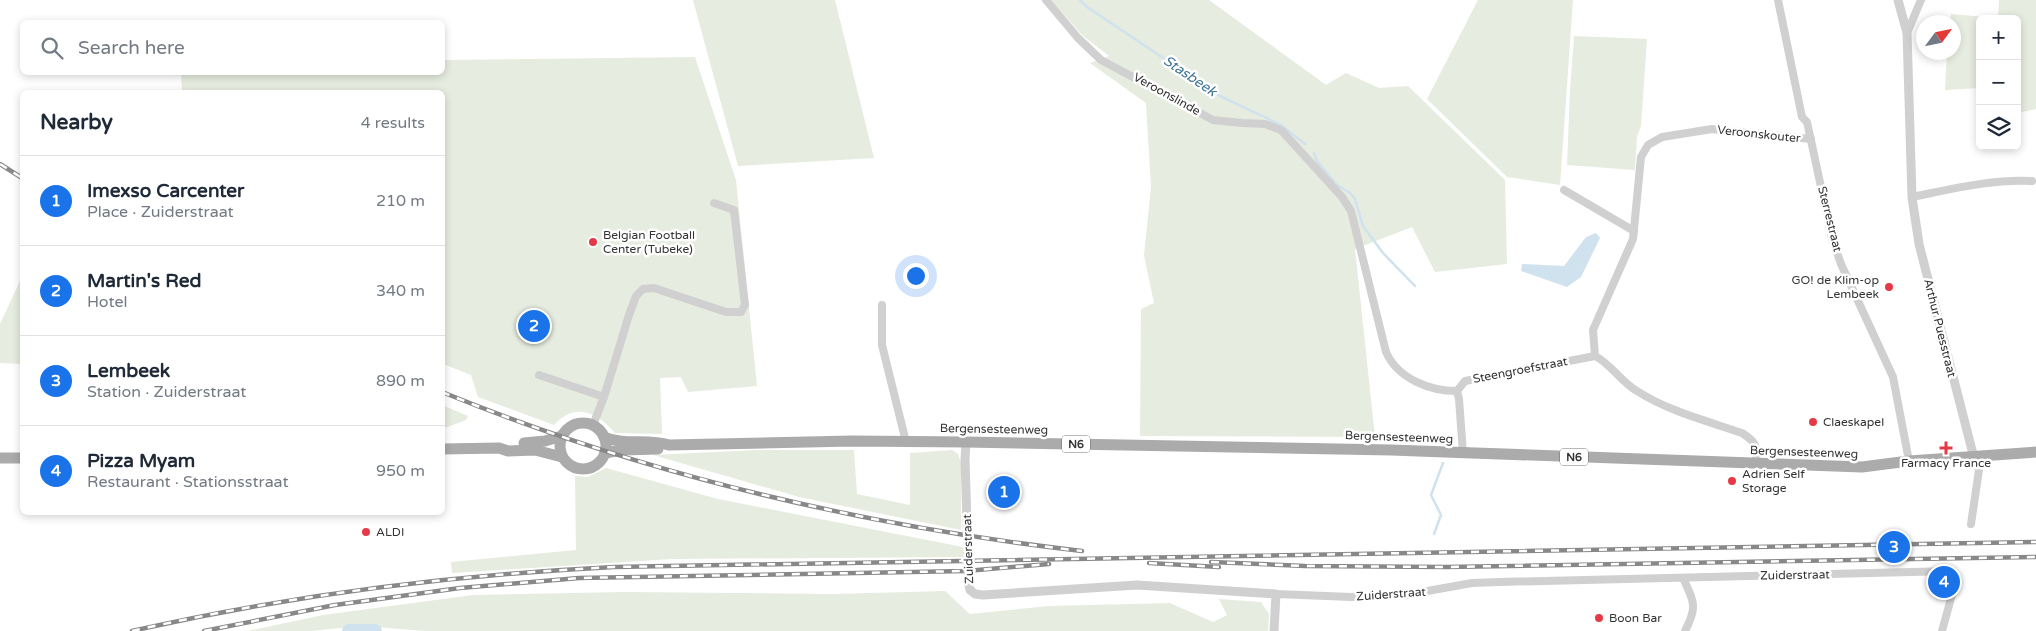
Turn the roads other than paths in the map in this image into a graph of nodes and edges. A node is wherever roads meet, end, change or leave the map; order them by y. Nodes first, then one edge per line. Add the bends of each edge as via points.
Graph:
1 (1046, 0) edge
2 (1778, 0) edge
3 (1898, 0) edge
4 (1921, 0) edge
5 (1907, 33) junction
6 (1811, 139) junction
7 (1305, 155) joint
8 (2032, 181) dead end
9 (1564, 190) dead end
10 (1912, 197) junction
11 (714, 203) dead end
12 (1634, 231) junction
13 (882, 305) dead end
14 (1595, 356) junction
15 (539, 375) dead end
16 (1457, 391) junction
17 (604, 397) junction
18 (593, 425) junction
19 (562, 436) junction
20 (604, 437) junction
21 (906, 442) junction
22 (966, 442) junction
23 (669, 445) junction
24 (499, 448) junction
25 (445, 449) edge
26 (2036, 452) edge
27 (605, 453) junction
28 (1463, 453) junction
29 (562, 457) junction
30 (0, 458) edge
31 (20, 458) edge
32 (1974, 458) junction
33 (1909, 461) junction
34 (1756, 464) junction
35 (1971, 524) dead end
36 (1683, 578) junction
37 (1276, 594) junction
38 (1274, 628) edge
39 (1685, 631) edge
40 (1942, 631) edge

1 - 7 street, Veroonslinde via 1101,60 1213,120 1265,124 1280,130
2 - 6 street, Sterrestraat via 1802,116
3 - 5 street, Arthur Puesstraat
4 - 5 street
5 - 10 street, Arthur Puesstraat
6 - 12 street, Veroonskouter via 1712,129 1662,136 1648,145 1641,157
6 - 33 street, Sterrestraat via 1832,238 1893,377
7 - 16 street, Steengroefstraat via 1352,211 1386,352 1392,363 1408,378 1426,386 1440,391
8 - 10 street via 1987,182
9 - 12 street
10 - 32 street, Arthur Puesstraat via 1919,244
11 - 17 street via 734,210 745,305 741,312 726,312 654,288 642,289 629,315
12 - 14 street, Veroonskouter via 1593,330
13 - 21 street via 882,345
14 - 16 street, Steengroefstraat via 1464,382
14 - 34 street via 1639,393 1750,438 1756,448
15 - 17 street
16 - 28 street
17 - 18 street
18 - 19 main road via 575,424
18 - 20 main road
19 - 24 main road
19 - 29 main road
20 - 23 main road, N6 via 620,442
20 - 27 main road
21 - 22 main road, Bergensesteenweg / N6
21 - 23 main road, Bergensesteenweg / N6
22 - 28 main road, Bergensesteenweg / N6
22 - 37 street, Zuiderstraat, bridge via 968,582 975,594 1137,585
23 - 27 main road, N6 via 660,449
24 - 25 main road
24 - 29 main road via 540,451
26 - 32 main road, Bergensesteenweg / N6
27 - 29 main road via 597,464 585,469 572,466
28 - 34 main road, Bergensesteenweg / N6
30 - 31 main road
32 - 33 main road, Bergensesteenweg / N6
32 - 35 street via 1979,470
33 - 34 main road, Bergensesteenweg / N6 via 1862,468
36 - 37 street, Zuiderstraat via 1472,583 1405,595
36 - 39 street via 1693,601 1693,615
36 - 40 street, Zuiderstraat via 1952,571 1956,580
37 - 38 street

